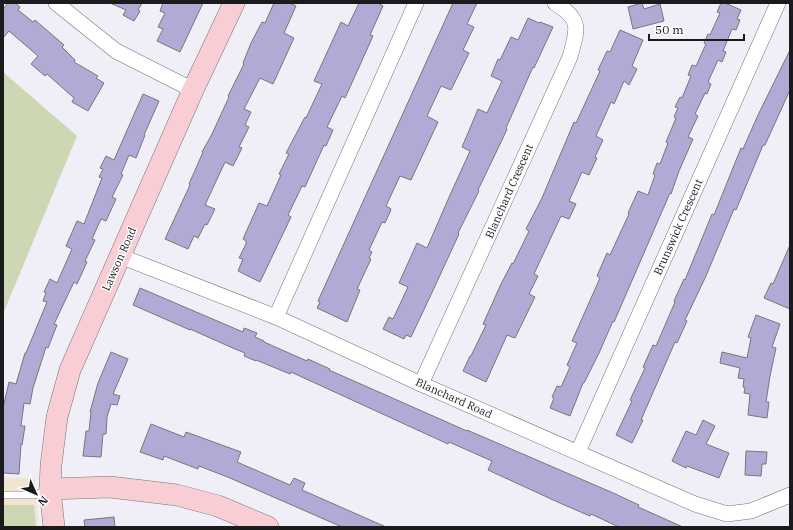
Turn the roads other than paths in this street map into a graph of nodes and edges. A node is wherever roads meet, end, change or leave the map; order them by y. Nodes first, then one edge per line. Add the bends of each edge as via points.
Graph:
1 (56, 3) edge
2 (234, 3) edge
3 (416, 3) edge
4 (555, 3) edge
5 (778, 3) edge
6 (193, 90) junction
7 (120, 256) junction
8 (276, 317) junction
9 (421, 384) junction
10 (578, 452) junction
11 (50, 489) junction
12 (790, 494) edge
13 (3, 495) edge
14 (54, 527) edge
15 (268, 527) edge

1 - 6 street via 116,51
2 - 6 street, Lawson Road
3 - 8 street
4 - 9 street, Blanchard Crescent via 566,9 574,19 577,31 570,57
5 - 10 street, Brunswick Crescent
6 - 7 street, Lawson Road
7 - 8 street, Blanchard Road
7 - 11 street, Lawson Road via 70,370 57,417
8 - 9 street, Blanchard Road
9 - 10 street, Blanchard Road
10 - 12 street, Blanchard Road via 695,504 727,514 751,511
11 - 13 lane via 35,495
11 - 14 street, Lawson Road
11 - 15 street via 110,487 177,495 218,506

